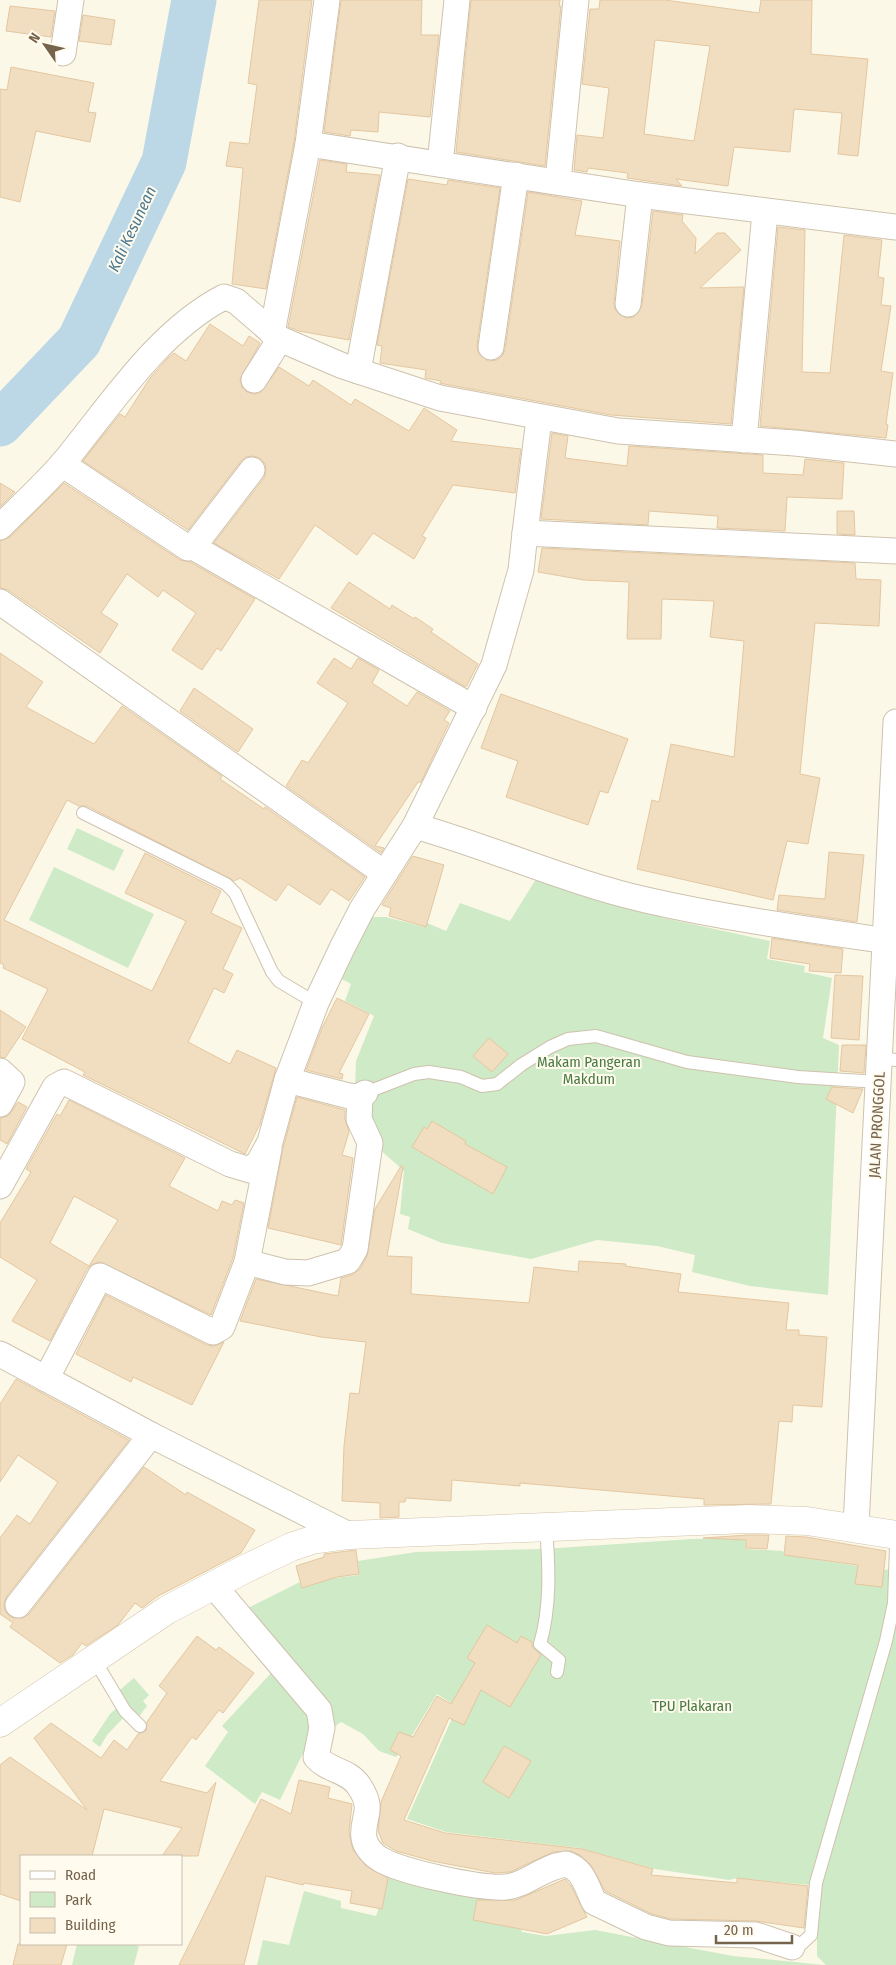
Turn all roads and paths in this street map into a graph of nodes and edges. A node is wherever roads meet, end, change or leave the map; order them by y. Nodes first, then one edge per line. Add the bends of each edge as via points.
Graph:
1 (71, 0) edge
2 (327, 0) edge
3 (457, 0) edge
4 (576, 0) edge
5 (63, 53) dead end
6 (308, 144) junction
7 (398, 156) junction
8 (440, 164) junction
9 (516, 175) junction
10 (558, 181) junction
11 (640, 195) junction
12 (765, 212) junction
13 (896, 227) edge
14 (628, 304) dead end
15 (276, 336) junction
16 (491, 347) dead end
17 (358, 371) junction
18 (254, 380) dead end
19 (539, 418) junction
20 (744, 440) junction
21 (896, 454) edge
22 (62, 464) junction
23 (252, 470) dead end
24 (0, 527) edge
25 (525, 533) junction
26 (193, 547) junction
27 (896, 551) edge
28 (0, 602) edge
29 (474, 708) junction
30 (896, 722) edge
31 (83, 813) dead end
32 (416, 826) junction
33 (384, 872) junction
34 (891, 929) edge
35 (316, 1003) junction
36 (885, 1067) edge
37 (0, 1071) edge
38 (287, 1080) junction
39 (362, 1094) junction
40 (0, 1104) edge
41 (270, 1142) junction
42 (0, 1186) edge
43 (247, 1262) junction
44 (0, 1354) edge
45 (46, 1379) junction
46 (151, 1435) junction
47 (546, 1527) junction
48 (856, 1527) junction
49 (349, 1535) junction
50 (896, 1535) edge
51 (896, 1546) edge
52 (214, 1586) junction
53 (18, 1605) dead end
54 (94, 1659) junction
55 (558, 1672) dead end
56 (0, 1723) edge
57 (140, 1726) dead end
58 (792, 1947) joint

1 - 5 street
2 - 6 street
3 - 8 street
4 - 10 street
6 - 7 street
6 - 15 street
7 - 8 street
7 - 17 street
8 - 9 street
9 - 10 street
9 - 16 street
10 - 11 street
11 - 12 street
11 - 14 street
12 - 13 street
12 - 20 street
15 - 17 street
15 - 18 street
15 - 22 street via 236,301 224,297 211,304 187,321 150,357
17 - 19 street via 440,398
19 - 20 street via 618,431
19 - 25 street
20 - 21 street
22 - 24 street
22 - 26 street via 188,548
23 - 26 street
25 - 27 street
25 - 29 street via 521,570 494,666
26 - 29 street
28 - 33 street
29 - 32 street
30 - 34 street, JALAN PRONGGOL
31 - 35 lane via 226,884 235,893 272,972 279,981
32 - 33 street
32 - 34 street via 645,900 760,923
33 - 35 street
34 - 36 street, JALAN PRONGGOL
35 - 38 street
36 - 39 lane via 798,1077 687,1062 596,1036 568,1039 550,1047 497,1084 482,1086 461,1077 429,1072 414,1074
36 - 48 street, JALAN PRONGGOL
37 - 40 street via 12,1082
38 - 39 street via 349,1096
38 - 41 street
39 - 43 street via 359,1119 370,1143 355,1249 348,1261 308,1273 284,1272
41 - 42 street via 259,1162 250,1170 230,1164 64,1082 55,1087
41 - 43 street
43 - 45 street via 222,1327 214,1332 100,1276
44 - 45 street
45 - 46 street
46 - 49 street
46 - 53 street
47 - 48 street via 748,1519
47 - 49 street
47 - 55 lane via 549,1562 545,1627 540,1644 559,1660
48 - 50 street
49 - 52 street via 312,1540 292,1547
51 - 58 lane via 894,1603 886,1641 816,1883 810,1935 799,1946
52 - 54 street via 167,1610
52 - 58 street via 319,1710 322,1728 316,1757 352,1777 359,1786 368,1808 364,1838 378,1858 442,1879 504,1887 519,1884 546,1868 566,1864 584,1879 594,1902 646,1927 690,1935 756,1935
54 - 56 street
54 - 57 lane via 125,1711

